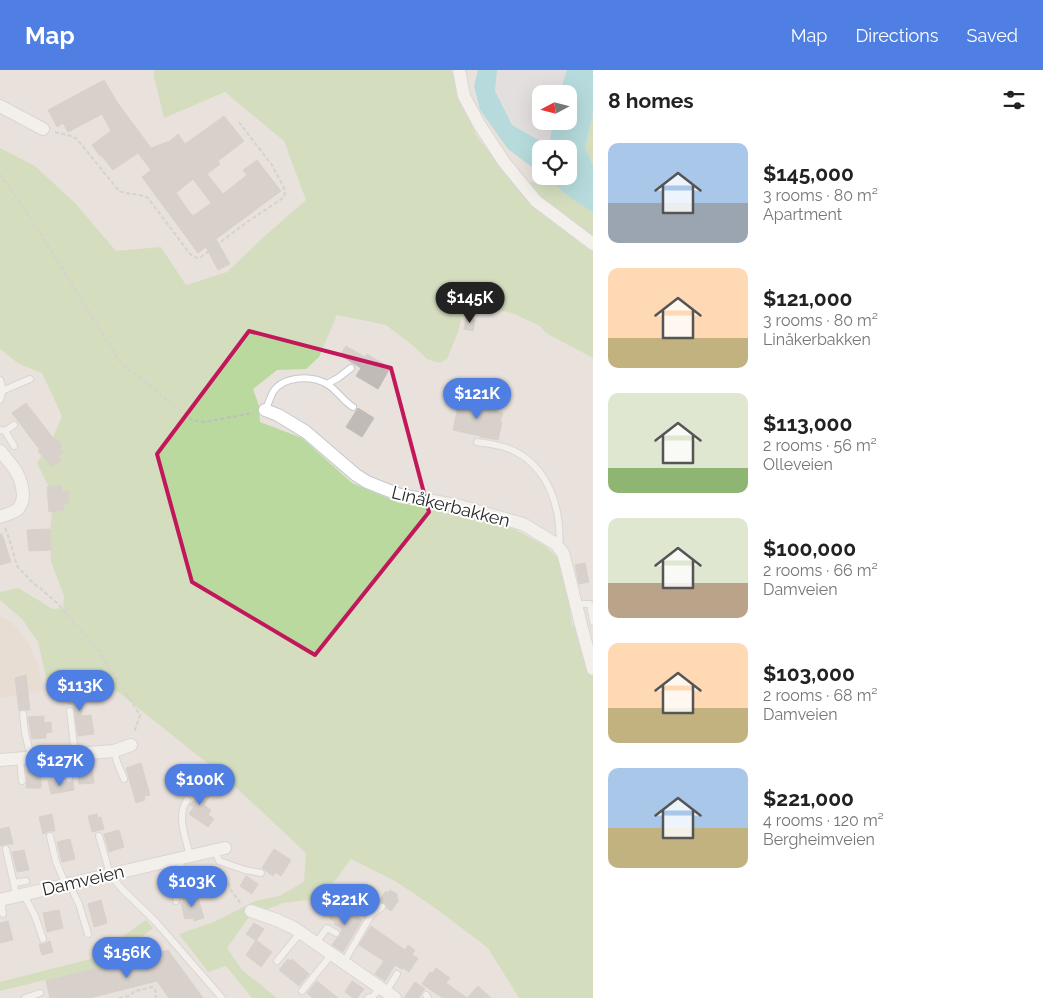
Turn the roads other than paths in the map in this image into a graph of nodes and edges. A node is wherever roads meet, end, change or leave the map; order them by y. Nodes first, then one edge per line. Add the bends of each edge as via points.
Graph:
1 (459, 70) edge
2 (0, 106) edge
3 (43, 129) road end
4 (593, 244) edge
5 (351, 368) dead end
6 (30, 379) dead end
7 (0, 380) edge
8 (327, 384) junction
9 (2, 390) junction
10 (0, 400) edge
11 (353, 407) dead end
12 (265, 410) joint
13 (14, 425) dead end
14 (2, 430) edge
15 (477, 442) dead end
16 (14, 446) dead end
17 (0, 450) edge
18 (0, 517) edge
19 (559, 548) junction
20 (576, 604) junction
21 (593, 622) edge
22 (593, 669) edge
23 (70, 711) dead end
24 (24, 714) dead end
25 (131, 745) road end
26 (114, 751) junction
27 (70, 755) junction
28 (50, 756) junction
29 (25, 758) junction
30 (0, 760) edge
31 (55, 777) dead end
32 (69, 778) dead end
33 (124, 779) dead end
34 (22, 782) dead end
35 (187, 800) dead end
36 (50, 836) dead end
37 (98, 836) dead end
38 (6, 849) dead end
39 (220, 853) joint
40 (184, 857) junction
41 (261, 873) dead end
42 (110, 874) junction
43 (26, 880) dead end
44 (14, 883) junction
45 (67, 885) junction
46 (20, 896) junction
47 (0, 900) edge
48 (176, 901) dead end
49 (382, 907) dead end
50 (251, 911) road end
51 (3, 914) dead end
52 (301, 932) junction
53 (336, 933) dead end
54 (88, 934) dead end
55 (43, 939) dead end
56 (316, 943) junction
57 (332, 954) junction
58 (277, 962) dead end
59 (344, 962) junction
60 (397, 974) dead end
61 (302, 991) dead end
62 (40, 992) dead end
63 (387, 993) edge
64 (25, 998) edge
65 (222, 998) edge
66 (366, 998) edge

1 - 4 street via 464,96 504,162 536,201
2 - 3 street
5 - 8 lane
6 - 9 lane
7 - 9 lane
8 - 11 lane
8 - 12 lane via 304,378 288,381 273,392
9 - 10 lane
12 - 19 street, Linåkerbakken via 306,432 367,482 400,495 460,506 523,524
13 - 14 lane
14 - 16 lane
15 - 19 lane via 513,450 538,470 548,484 556,508
17 - 18 street via 19,475 23,500 18,508
19 - 20 street
20 - 21 lane via 590,604
20 - 22 street
23 - 27 lane
24 - 29 lane
25 - 26 street
26 - 27 street
26 - 33 lane
27 - 28 street
27 - 32 lane
28 - 29 street
28 - 31 lane
29 - 30 street
29 - 34 lane
35 - 40 lane via 182,818
36 - 45 lane via 56,862
37 - 42 lane
38 - 44 lane
39 - 40 street, Damveien
39 - 41 lane via 245,870
40 - 42 street, Damveien
40 - 48 lane
42 - 45 street, Damveien
42 - 65 lane
43 - 44 lane
44 - 46 lane
45 - 46 street, Damveien
45 - 54 lane via 79,904
46 - 47 street, Damveien
46 - 55 lane via 35,916
47 - 51 lane
49 - 59 lane via 372,915
50 - 52 street via 262,920
52 - 56 street
52 - 58 lane
53 - 56 lane via 327,928
56 - 57 street
57 - 59 street
57 - 61 lane
59 - 63 street
60 - 63 lane
62 - 64 lane
63 - 66 lane

